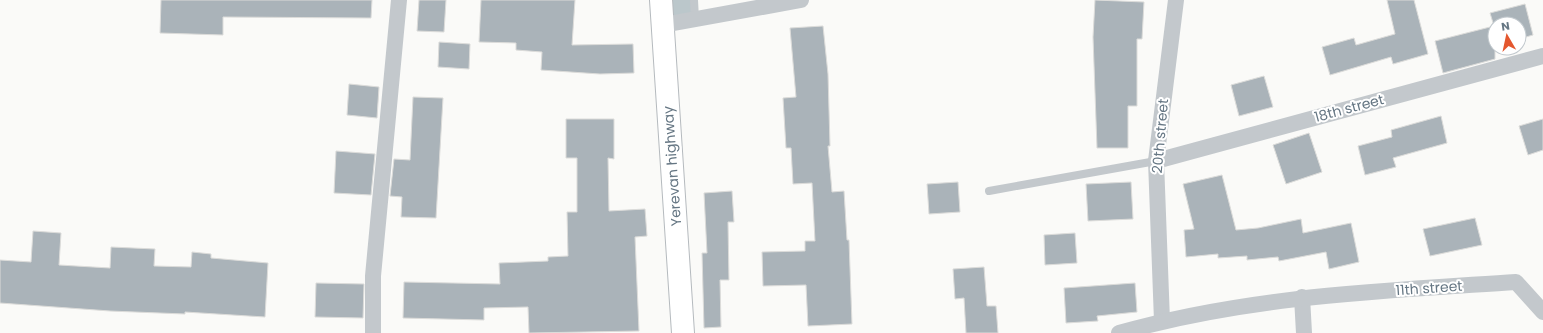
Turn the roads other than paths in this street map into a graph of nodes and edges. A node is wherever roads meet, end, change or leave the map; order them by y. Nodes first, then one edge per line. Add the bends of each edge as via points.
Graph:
1 (399, 0) edge
2 (661, 0) edge
3 (694, 0) edge
4 (801, 0) edge
5 (1176, 0) edge
6 (695, 19) junction
7 (663, 25) junction
8 (1543, 56) edge
9 (1156, 161) junction
10 (989, 191) dead end
11 (1302, 297) junction
12 (1543, 312) edge
13 (1162, 321) junction
14 (373, 333) edge
15 (683, 333) edge
16 (1119, 333) edge
17 (1304, 333) edge

1 - 14 street via 373,276
2 - 7 main road, Yerevan highway
3 - 6 lane
4 - 6 street
5 - 9 street, 20th street
6 - 7 street
7 - 15 main road, Yerevan highway
8 - 9 street, 18th street
9 - 10 lane
9 - 13 street, 20th street
11 - 12 street, 11th street via 1516,282
11 - 13 street, 11th street via 1222,308
11 - 17 street
13 - 16 street, 11th street

